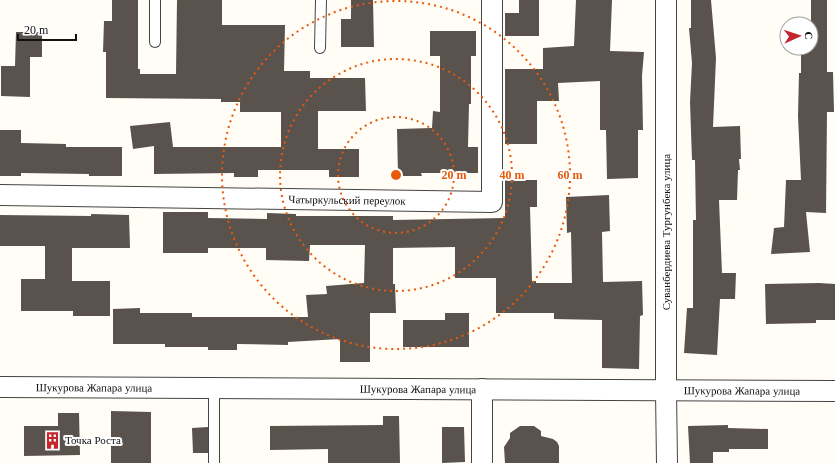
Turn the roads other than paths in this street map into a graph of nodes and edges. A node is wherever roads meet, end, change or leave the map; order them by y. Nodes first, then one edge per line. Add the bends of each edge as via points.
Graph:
1 (155, 0) edge
2 (321, 0) edge
3 (492, 0) edge
4 (666, 0) edge
5 (154, 42) dead end
6 (320, 48) dead end
7 (0, 195) edge
8 (0, 387) edge
9 (214, 388) junction
10 (482, 389) junction
11 (666, 391) junction
12 (835, 391) edge
13 (214, 463) edge
14 (482, 463) edge
15 (667, 463) edge

1 - 5 lane
2 - 6 lane
3 - 7 street, Чатыркульский переулок via 492,202
4 - 11 street, Суванбердиева Тургунбека улица
8 - 9 street, Шукурова Жапара улица
9 - 10 street, Шукурова Жапара улица
9 - 13 lane
10 - 11 street, Шукурова Жапара улица
10 - 14 street
11 - 12 street, Шукурова Жапара улица
11 - 15 street, Суванбердиева Тургунбека улица

